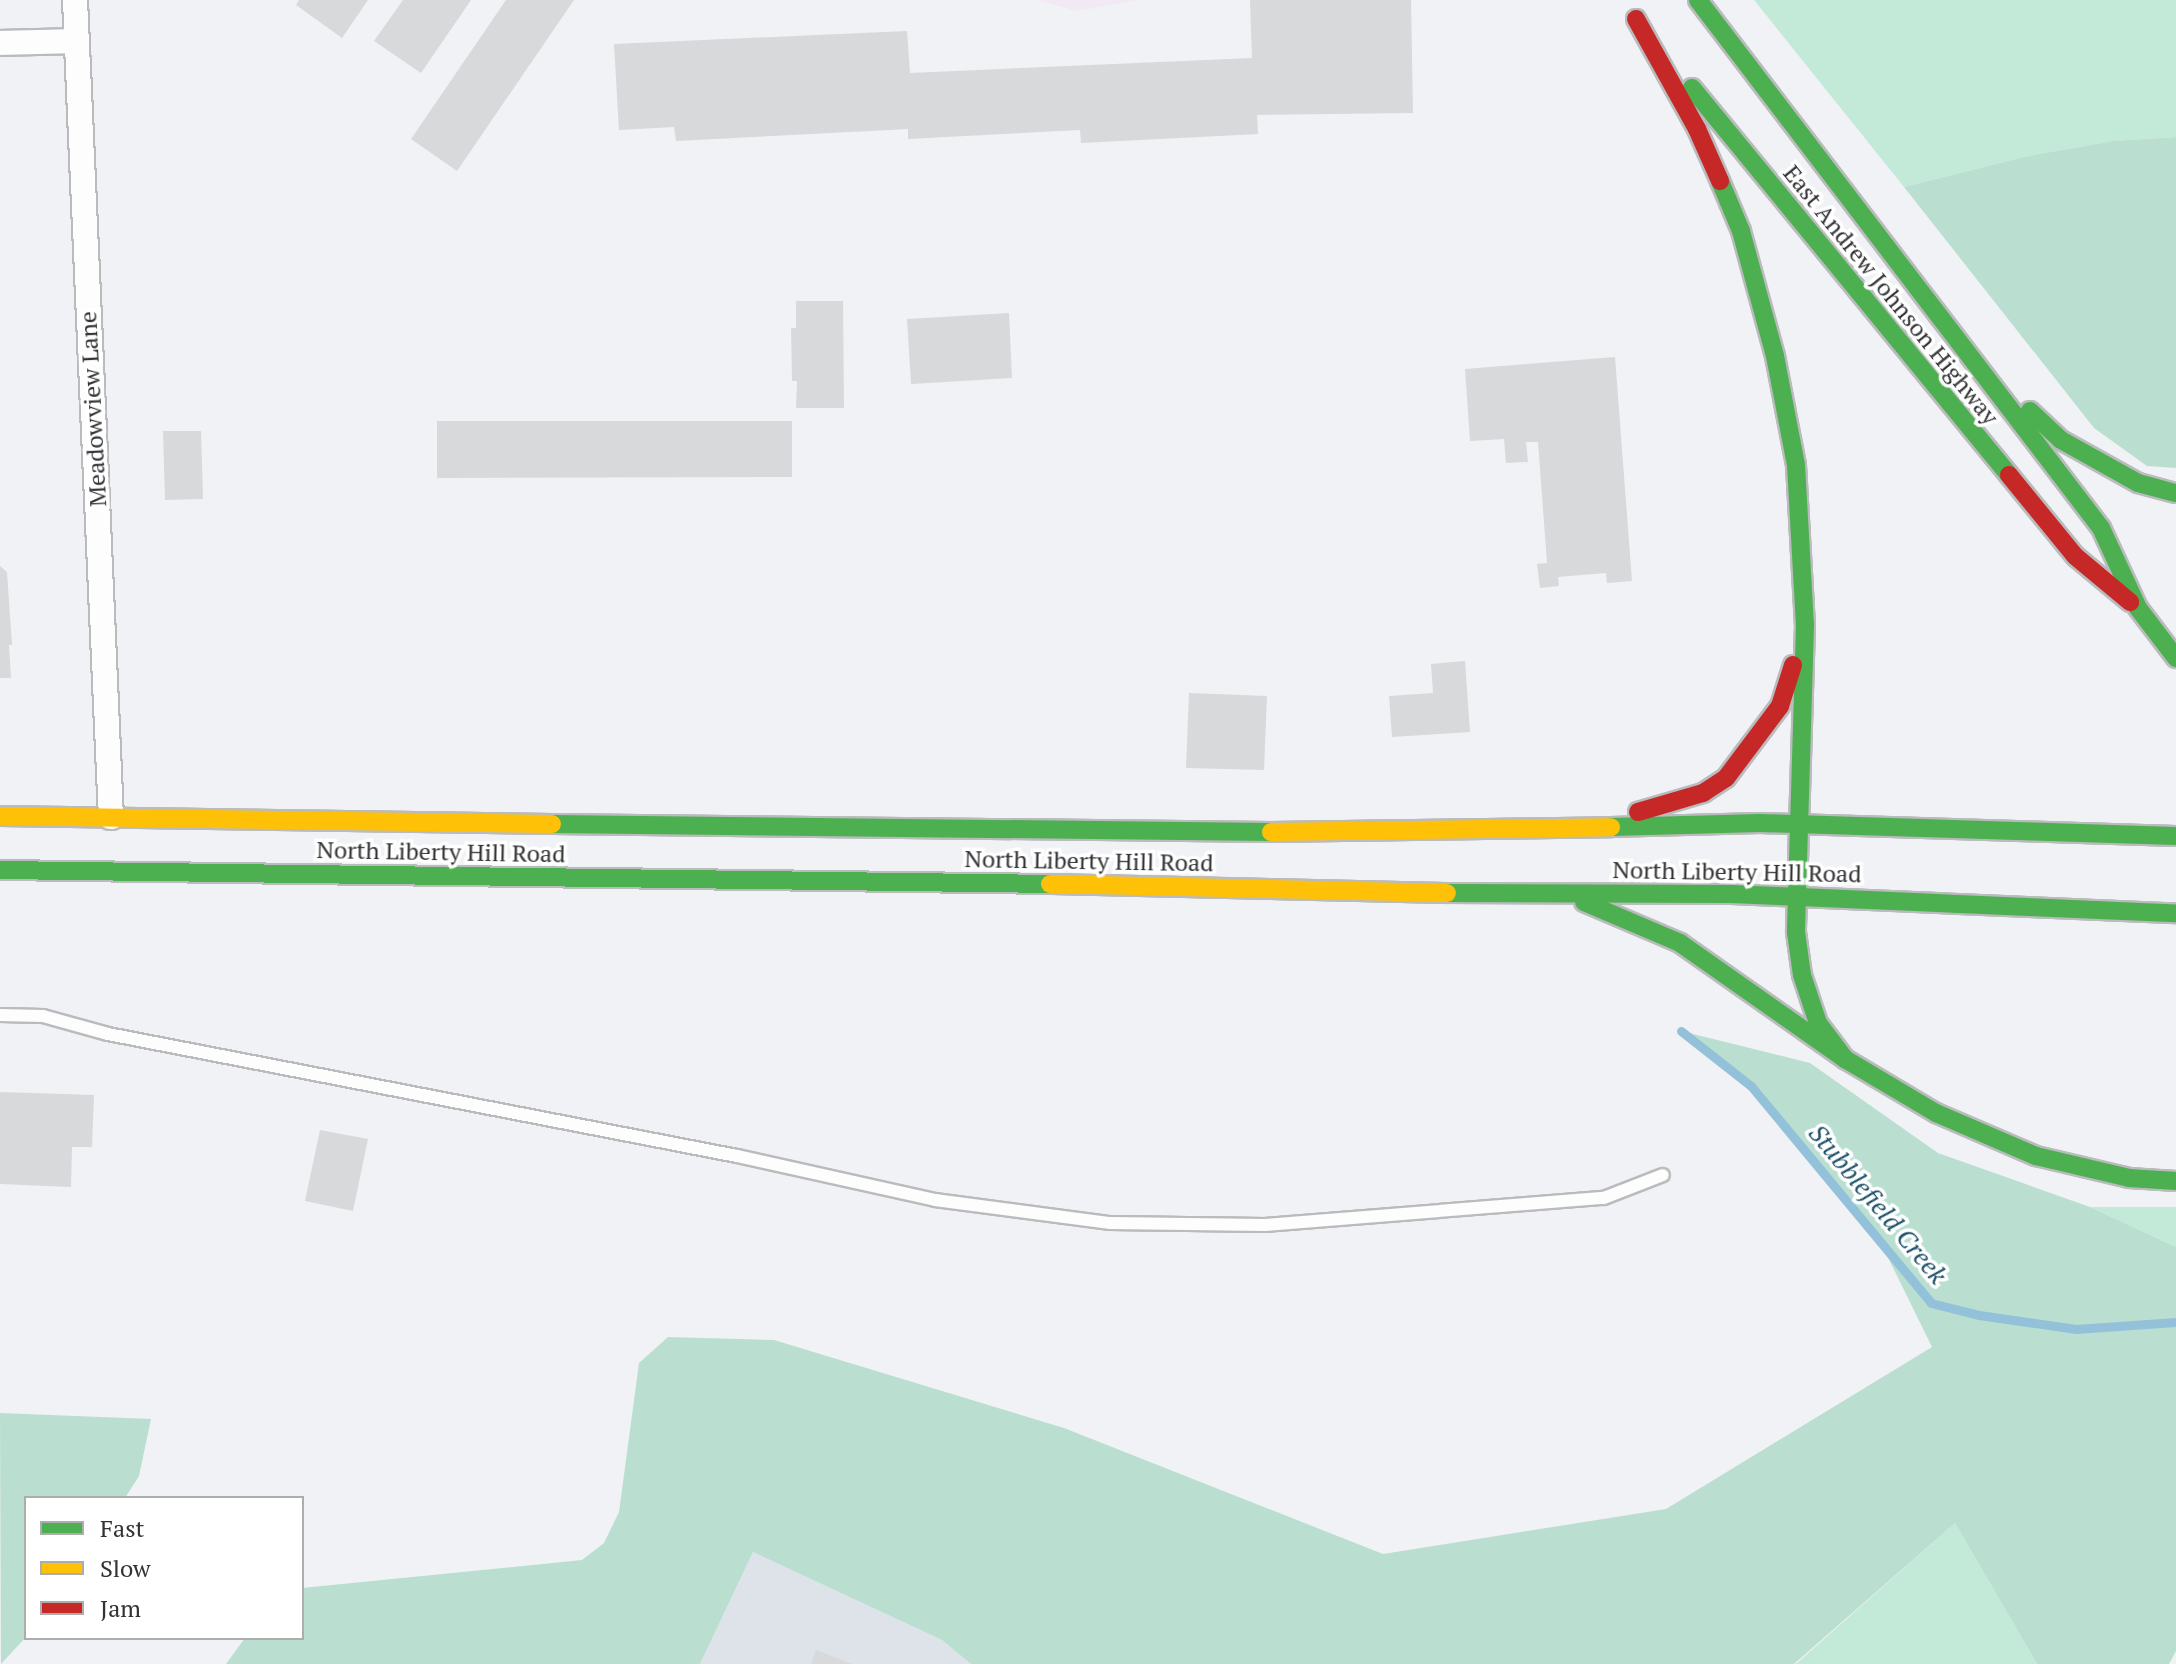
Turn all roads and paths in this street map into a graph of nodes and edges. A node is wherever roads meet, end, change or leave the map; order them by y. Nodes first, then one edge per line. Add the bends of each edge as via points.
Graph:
1 (75, 0) edge
2 (1621, 0) edge
3 (1698, 0) edge
4 (1636, 19) junction
5 (76, 41) junction
6 (0, 43) edge
7 (1967, 352) junction
8 (2176, 493) edge
9 (2138, 608) junction
10 (1805, 625) junction
11 (2176, 658) edge
12 (0, 816) edge
13 (112, 824) junction
14 (1799, 824) junction
15 (1578, 826) junction
16 (2176, 836) edge
17 (0, 870) edge
18 (1556, 894) junction
19 (1797, 896) junction
20 (2176, 913) edge
21 (0, 1015) edge
22 (1845, 1059) junction
23 (1663, 1175) dead end
24 (2176, 1181) edge

1 - 5 street, Meadowview Lane
2 - 4 main road, East Andrew Johnson Highway
3 - 7 main road, East Andrew Johnson Highway
4 - 9 main road, East Andrew Johnson Highway via 2054,532
4 - 10 main road via 1697,129 1741,231 1775,356 1796,465
5 - 6 street
5 - 13 street, Meadowview Lane
7 - 8 main road via 2061,440 2138,483
7 - 9 main road, East Andrew Johnson Highway via 2101,528
9 - 11 main road, East Andrew Johnson Highway
10 - 14 main road
10 - 15 main road via 1780,706 1726,778 1703,793 1664,806
12 - 13 main road, North Liberty Hill Road
13 - 15 main road, North Liberty Hill Road via 1405,833
14 - 15 main road, North Liberty Hill Road
14 - 16 main road, North Liberty Hill Road
14 - 19 main road
17 - 18 main road, North Liberty Hill Road via 113,865
18 - 19 main road, North Liberty Hill Road
18 - 22 main road via 1680,943
19 - 20 main road, North Liberty Hill Road
19 - 22 main road via 1802,975 1818,1023
21 - 23 lane via 43,1016 108,1034 737,1156 935,1200 1110,1223 1265,1225 1604,1198
22 - 24 main road via 1936,1113 2036,1156 2129,1178

